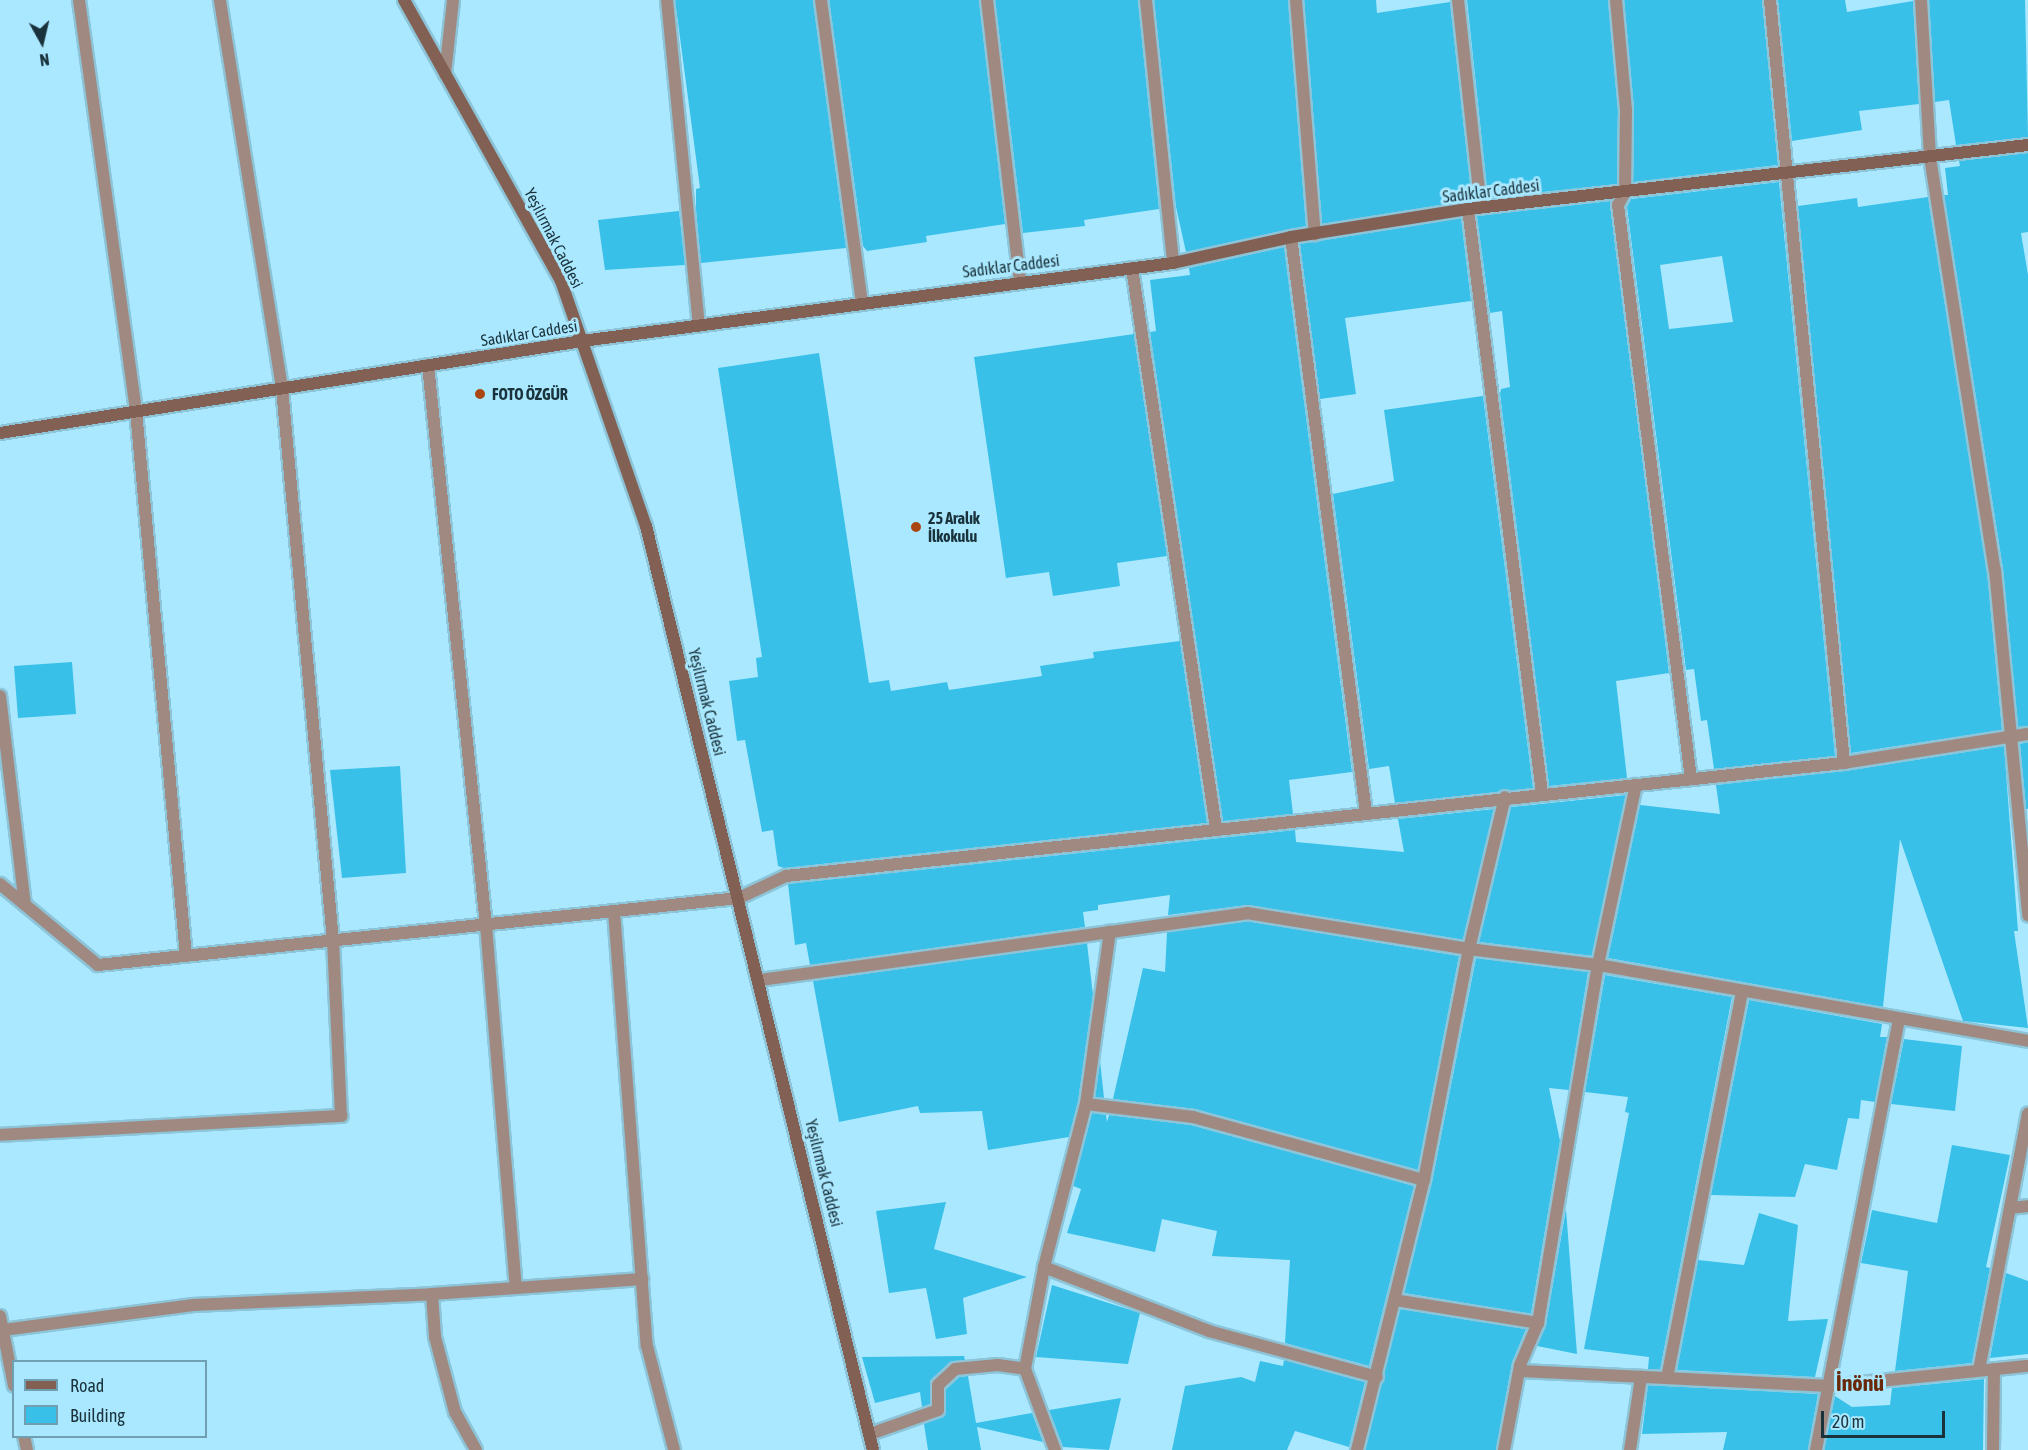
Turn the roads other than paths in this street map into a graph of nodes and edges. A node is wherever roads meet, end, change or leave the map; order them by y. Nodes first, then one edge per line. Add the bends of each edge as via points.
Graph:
1 (79, 0) edge
2 (220, 0) edge
3 (404, 0) edge
4 (453, 0) edge
5 (667, 0) edge
6 (821, 0) edge
7 (987, 0) edge
8 (1146, 0) edge
9 (1296, 0) edge
10 (1458, 0) edge
11 (1616, 0) edge
12 (1770, 0) edge
13 (1921, 0) edge
14 (446, 74) junction
15 (2028, 145) edge
16 (1930, 157) junction
17 (1786, 174) junction
18 (1625, 192) junction
19 (1481, 207) junction
20 (1468, 209) junction
21 (1315, 234) junction
22 (1291, 237) junction
23 (1173, 263) junction
24 (1132, 268) junction
25 (1020, 281) junction
26 (862, 302) junction
27 (699, 325) junction
28 (582, 341) junction
29 (428, 365) junction
30 (282, 388) junction
31 (136, 411) junction
32 (0, 433) edge
33 (0, 696) edge
34 (2009, 734) junction
35 (2028, 734) edge
36 (1844, 763) junction
37 (1691, 779) junction
38 (1636, 785) junction
39 (1542, 793) junction
40 (1505, 797) junction
41 (1366, 813) junction
42 (1216, 828) junction
43 (0, 884) edge
44 (739, 898) junction
45 (25, 905) junction
46 (614, 911) junction
47 (2028, 915) edge
48 (486, 925) junction
49 (1110, 932) junction
50 (333, 940) junction
51 (1469, 949) junction
52 (186, 956) junction
53 (1598, 965) junction
54 (760, 980) junction
55 (1742, 991) junction
56 (1899, 1019) junction
57 (2028, 1041) edge
58 (1086, 1104) junction
59 (2028, 1114) edge
60 (0, 1134) edge
61 (1424, 1180) junction
62 (2028, 1206) edge
63 (2010, 1208) junction
64 (1044, 1267) junction
65 (642, 1279) junction
66 (516, 1288) junction
67 (432, 1294) junction
68 (1395, 1300) junction
69 (0, 1316) edge
70 (1538, 1323) junction
71 (3, 1330) junction
72 (2028, 1366) edge
73 (1025, 1369) junction
74 (1994, 1369) junction
75 (1979, 1370) junction
76 (1521, 1371) junction
77 (12, 1376) edge
78 (1377, 1377) junction
79 (1641, 1377) junction
80 (1667, 1378) junction
81 (1830, 1386) junction
82 (870, 1434) junction
83 (477, 1450) edge
84 (674, 1450) edge
85 (873, 1450) edge
86 (1055, 1450) edge
87 (1357, 1450) edge
88 (1504, 1450) edge
89 (1630, 1450) edge
90 (1816, 1450) edge
91 (1993, 1450) edge

1 - 31 street
2 - 30 street
3 - 14 main road, Yeşilırmak Caddesi
4 - 14 street
5 - 27 street
6 - 26 street
7 - 25 street
8 - 23 street
9 - 21 street
10 - 19 street
11 - 18 street via 1626,110
12 - 17 street
13 - 16 street
14 - 28 main road, Yeşilırmak Caddesi via 561,281
15 - 16 main road, Sadıklar Caddesi
16 - 17 main road, Sadıklar Caddesi
16 - 34 street via 1995,570 2011,706
17 - 18 main road, Sadıklar Caddesi
17 - 36 street
18 - 19 main road, Sadıklar Caddesi
18 - 37 street via 1618,205
19 - 20 main road, Sadıklar Caddesi
20 - 21 main road, Sadıklar Caddesi
20 - 39 street
21 - 22 main road, Sadıklar Caddesi
22 - 23 main road, Sadıklar Caddesi
22 - 41 street
23 - 24 main road, Sadıklar Caddesi
24 - 25 main road, Sadıklar Caddesi
24 - 42 street
25 - 26 main road, Sadıklar Caddesi
26 - 27 main road, Sadıklar Caddesi
27 - 28 main road, Sadıklar Caddesi
28 - 29 main road, Sadıklar Caddesi
28 - 44 main road, Yeşilırmak Caddesi via 646,526
29 - 30 main road, Sadıklar Caddesi
29 - 48 street
30 - 31 main road, Sadıklar Caddesi
30 - 50 street
31 - 32 main road, Sadıklar Caddesi
31 - 52 street
33 - 45 street
34 - 35 street
34 - 36 street
34 - 47 street
36 - 37 street
37 - 38 street
38 - 39 street
38 - 53 street
39 - 40 street
40 - 41 street
40 - 51 street
41 - 42 street
42 - 44 street via 786,876
43 - 45 street
44 - 46 street
44 - 54 main road, Yeşilırmak Caddesi
45 - 52 street via 98,965
46 - 48 street
46 - 65 street
48 - 50 street
48 - 66 street
49 - 51 street via 1247,913
49 - 54 street
49 - 58 street
50 - 52 street
50 - 60 street via 341,1116
51 - 53 street
51 - 61 street
53 - 55 street
53 - 70 street
54 - 82 main road, Yeşilırmak Caddesi
55 - 56 street
55 - 80 street
56 - 57 street
56 - 81 street
58 - 61 street via 1193,1117
58 - 64 street
59 - 63 street
61 - 68 street
62 - 63 street
63 - 75 street
64 - 73 street
64 - 78 street via 1209,1331
65 - 66 street
65 - 84 street via 647,1346
66 - 67 street
67 - 71 street via 193,1305
67 - 83 street via 435,1337 455,1412
68 - 70 street
68 - 78 street
69 - 71 street
70 - 76 street
71 - 77 street
72 - 74 street
73 - 82 street via 998,1365 955,1369 938,1385 938,1410
73 - 86 street
74 - 75 street
74 - 91 street
75 - 81 street
76 - 79 street
76 - 88 street
78 - 87 street
79 - 80 street
79 - 89 street
80 - 81 street
81 - 90 street
82 - 85 main road, Yeşilırmak Caddesi

